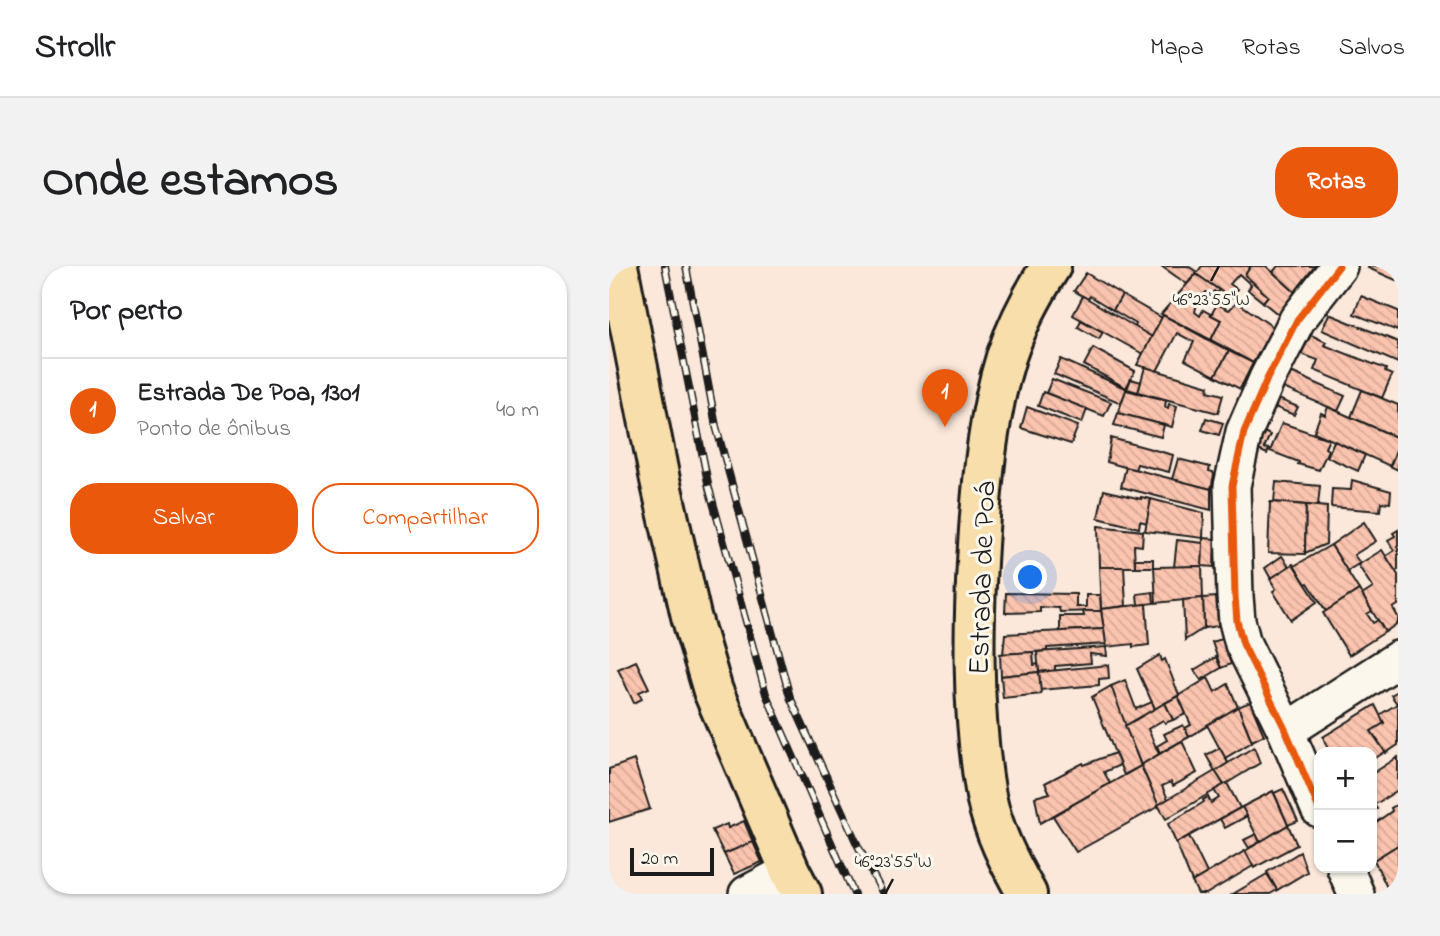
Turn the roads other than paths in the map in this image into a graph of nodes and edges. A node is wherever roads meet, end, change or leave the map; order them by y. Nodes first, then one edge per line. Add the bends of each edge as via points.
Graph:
1 (618, 266) edge
2 (1051, 266) edge
3 (1339, 266) edge
4 (1398, 659) edge
5 (1286, 731) junction
6 (1314, 797) edge
7 (1347, 873) edge
8 (796, 883) edge
9 (747, 894) edge
10 (1027, 894) edge
11 (1356, 894) edge

1 - 8 main road via 660,480 712,691
2 - 10 main road, Estrada de Poá via 1032,296 1007,355 993,406 977,564 977,723 986,798 1006,856
3 - 5 street via 1297,320 1266,379 1244,432 1232,486 1237,621 1243,644
4 - 5 street
5 - 6 street
7 - 11 street
8 - 9 street

